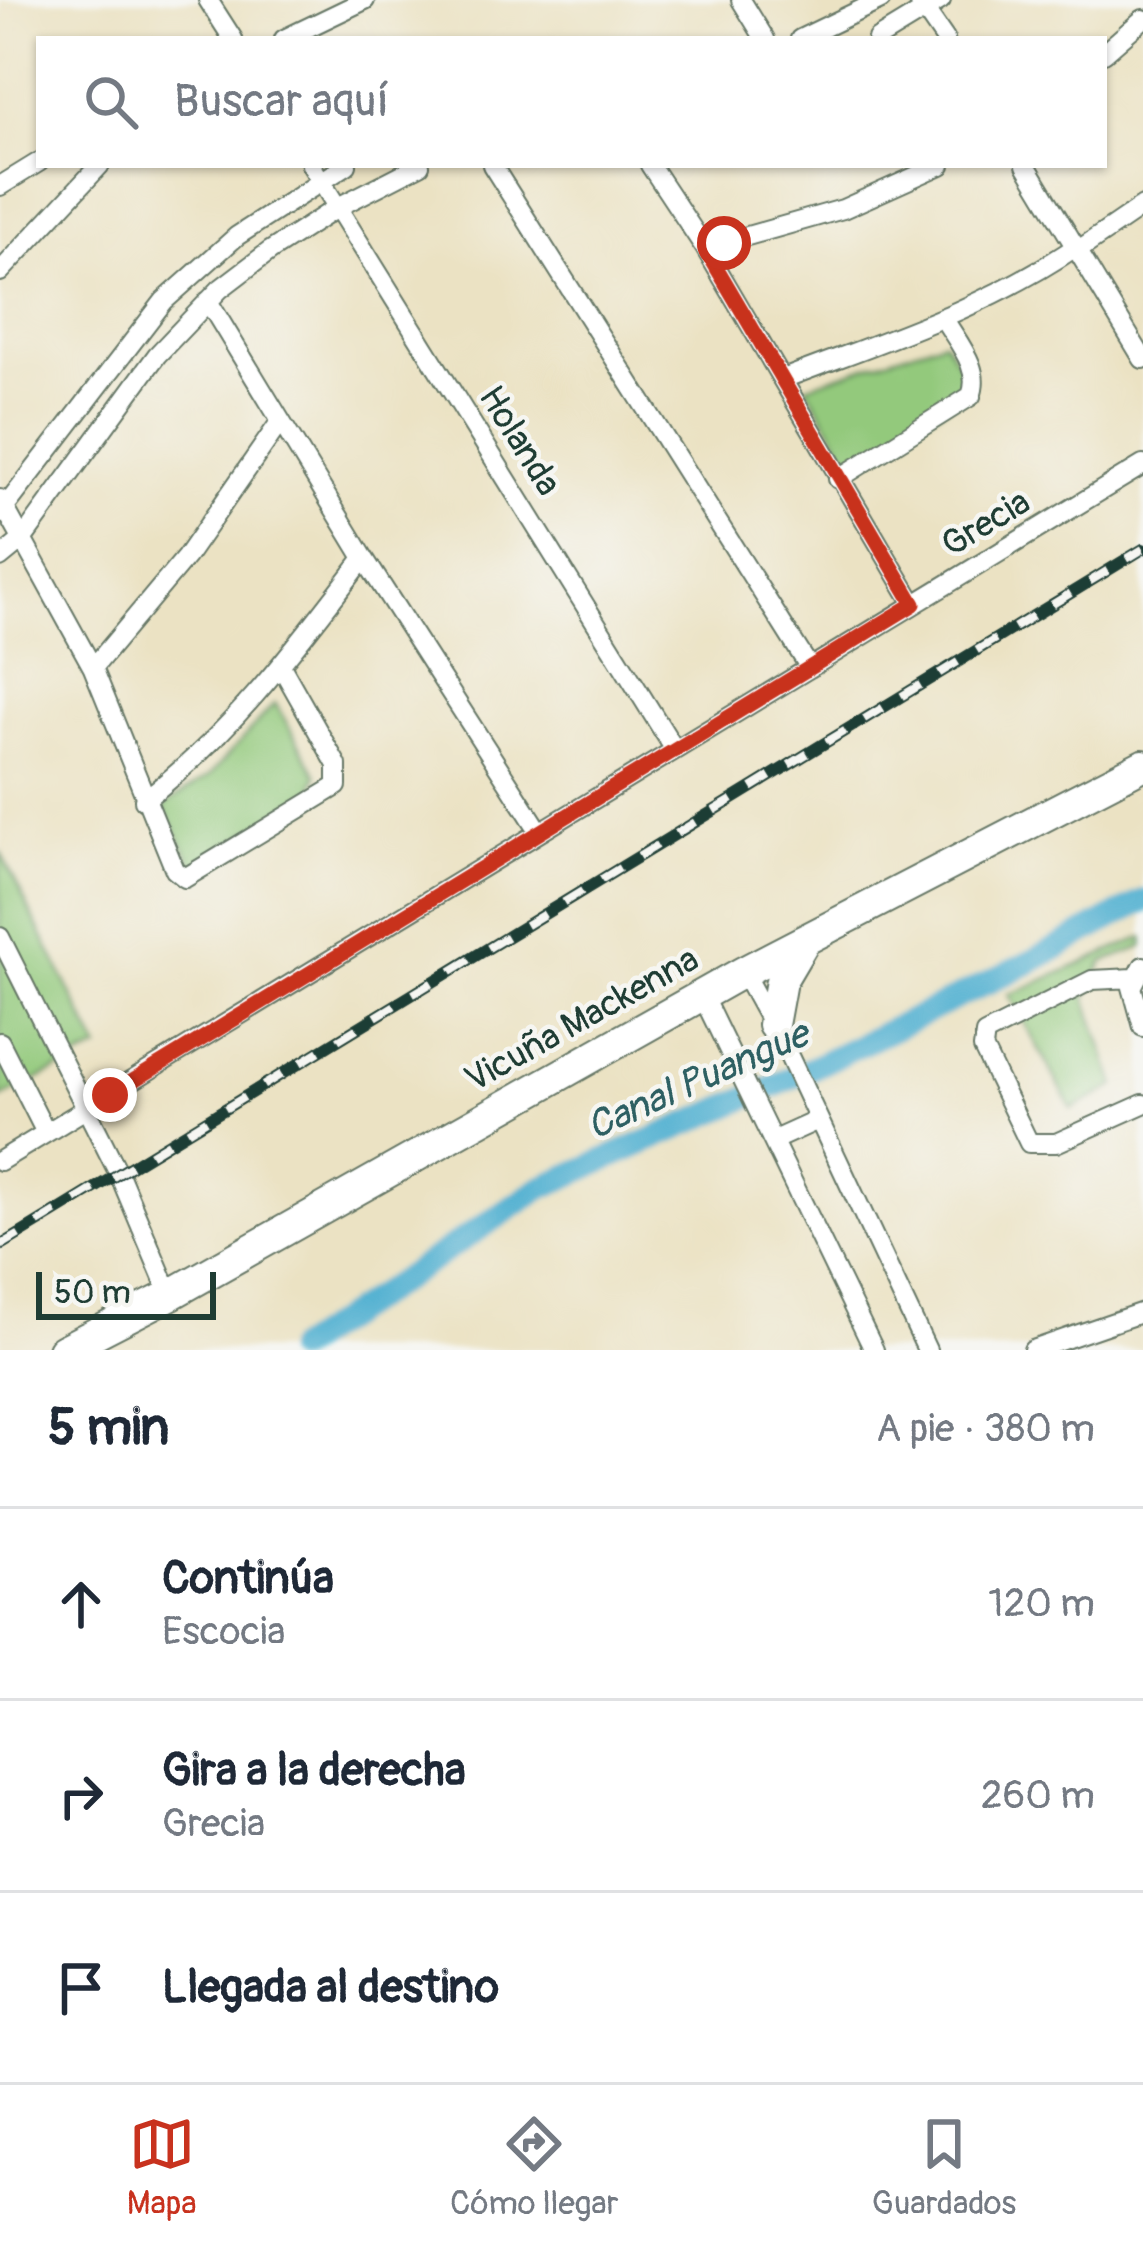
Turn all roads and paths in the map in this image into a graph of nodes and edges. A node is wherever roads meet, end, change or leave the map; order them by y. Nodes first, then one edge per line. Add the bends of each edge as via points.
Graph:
1 (208, 0) edge
2 (365, 0) edge
3 (741, 0) edge
4 (881, 0) edge
5 (929, 3) edge
6 (1143, 19) edge
7 (231, 36) edge
8 (290, 36) edge
9 (763, 36) edge
10 (806, 36) edge
11 (881, 36) edge
12 (944, 36) edge
13 (1107, 50) edge
14 (36, 164) edge
15 (96, 168) edge
16 (414, 168) edge
17 (494, 168) edge
18 (652, 168) edge
19 (933, 168) edge
20 (1028, 168) edge
21 (316, 172) edge
22 (0, 186) edge
23 (1143, 206) edge
24 (338, 208) junction
25 (1077, 247) junction
26 (705, 248) junction
27 (0, 272) edge
28 (208, 301) junction
29 (944, 319) junction
30 (1143, 359) edge
31 (783, 379) junction
32 (280, 422) junction
33 (1143, 465) edge
34 (838, 479) junction
35 (2, 508) edge
36 (22, 540) junction
37 (0, 558) edge
38 (364, 558) junction
39 (914, 604) junction
40 (280, 666) junction
41 (93, 668) junction
42 (809, 668) junction
43 (675, 750) junction
44 (1143, 765) edge
45 (144, 800) junction
46 (540, 832) junction
47 (0, 937) edge
48 (805, 940) junction
49 (743, 972) junction
50 (1138, 972) edge
51 (702, 994) junction
52 (773, 1025) junction
53 (1143, 1027) edge
54 (0, 1042) edge
55 (1143, 1104) edge
56 (86, 1109) junction
57 (816, 1113) junction
58 (46, 1133) junction
59 (774, 1140) junction
60 (0, 1162) edge
61 (170, 1295) junction
62 (1143, 1312) edge
63 (63, 1350) edge
64 (874, 1350) edge
65 (927, 1350) edge
66 (1033, 1350) edge

1 - 7 street
2 - 8 street
3 - 9 street
4 - 10 street
5 - 11 street
5 - 12 street
6 - 13 street
14 - 22 street
15 - 27 street
16 - 24 street
17 - 42 street
18 - 26 street
19 - 26 street via 843,209
20 - 25 street
21 - 24 street, Holanda
21 - 35 street via 164,302
23 - 25 street
24 - 28 street
24 - 43 street, Holanda
25 - 29 street
25 - 30 street
26 - 31 street
28 - 32 street
28 - 36 street via 142,375
29 - 31 street
29 - 34 street via 973,368 971,397
31 - 34 street
32 - 38 street
32 - 41 street via 186,557
33 - 39 street, Grecia
34 - 39 street
35 - 36 street
36 - 37 street
36 - 41 street
38 - 40 street
38 - 46 street
39 - 42 street, Grecia
40 - 45 street
40 - 45 street via 337,765 331,791 185,878
41 - 45 street
42 - 43 street, Grecia
43 - 46 street, Grecia
44 - 48 main road, Vicuña Mackenna
46 - 56 street, Grecia
47 - 56 street
48 - 49 main road, Vicuña Mackenna
48 - 52 main road via 781,981
49 - 51 main road, Vicuña Mackenna
49 - 52 street
50 - 53 street via 1132,995
50 - 55 street via 1092,980 985,1034 983,1048 1029,1143 1056,1143
51 - 59 street
51 - 61 main road, Vicuña Mackenna
52 - 57 street
54 - 58 street
56 - 58 street, Grecia
56 - 61 street
57 - 59 street
57 - 65 street
58 - 60 street, Grecia
59 - 64 street
61 - 63 main road, Vicuña Mackenna
62 - 66 street

